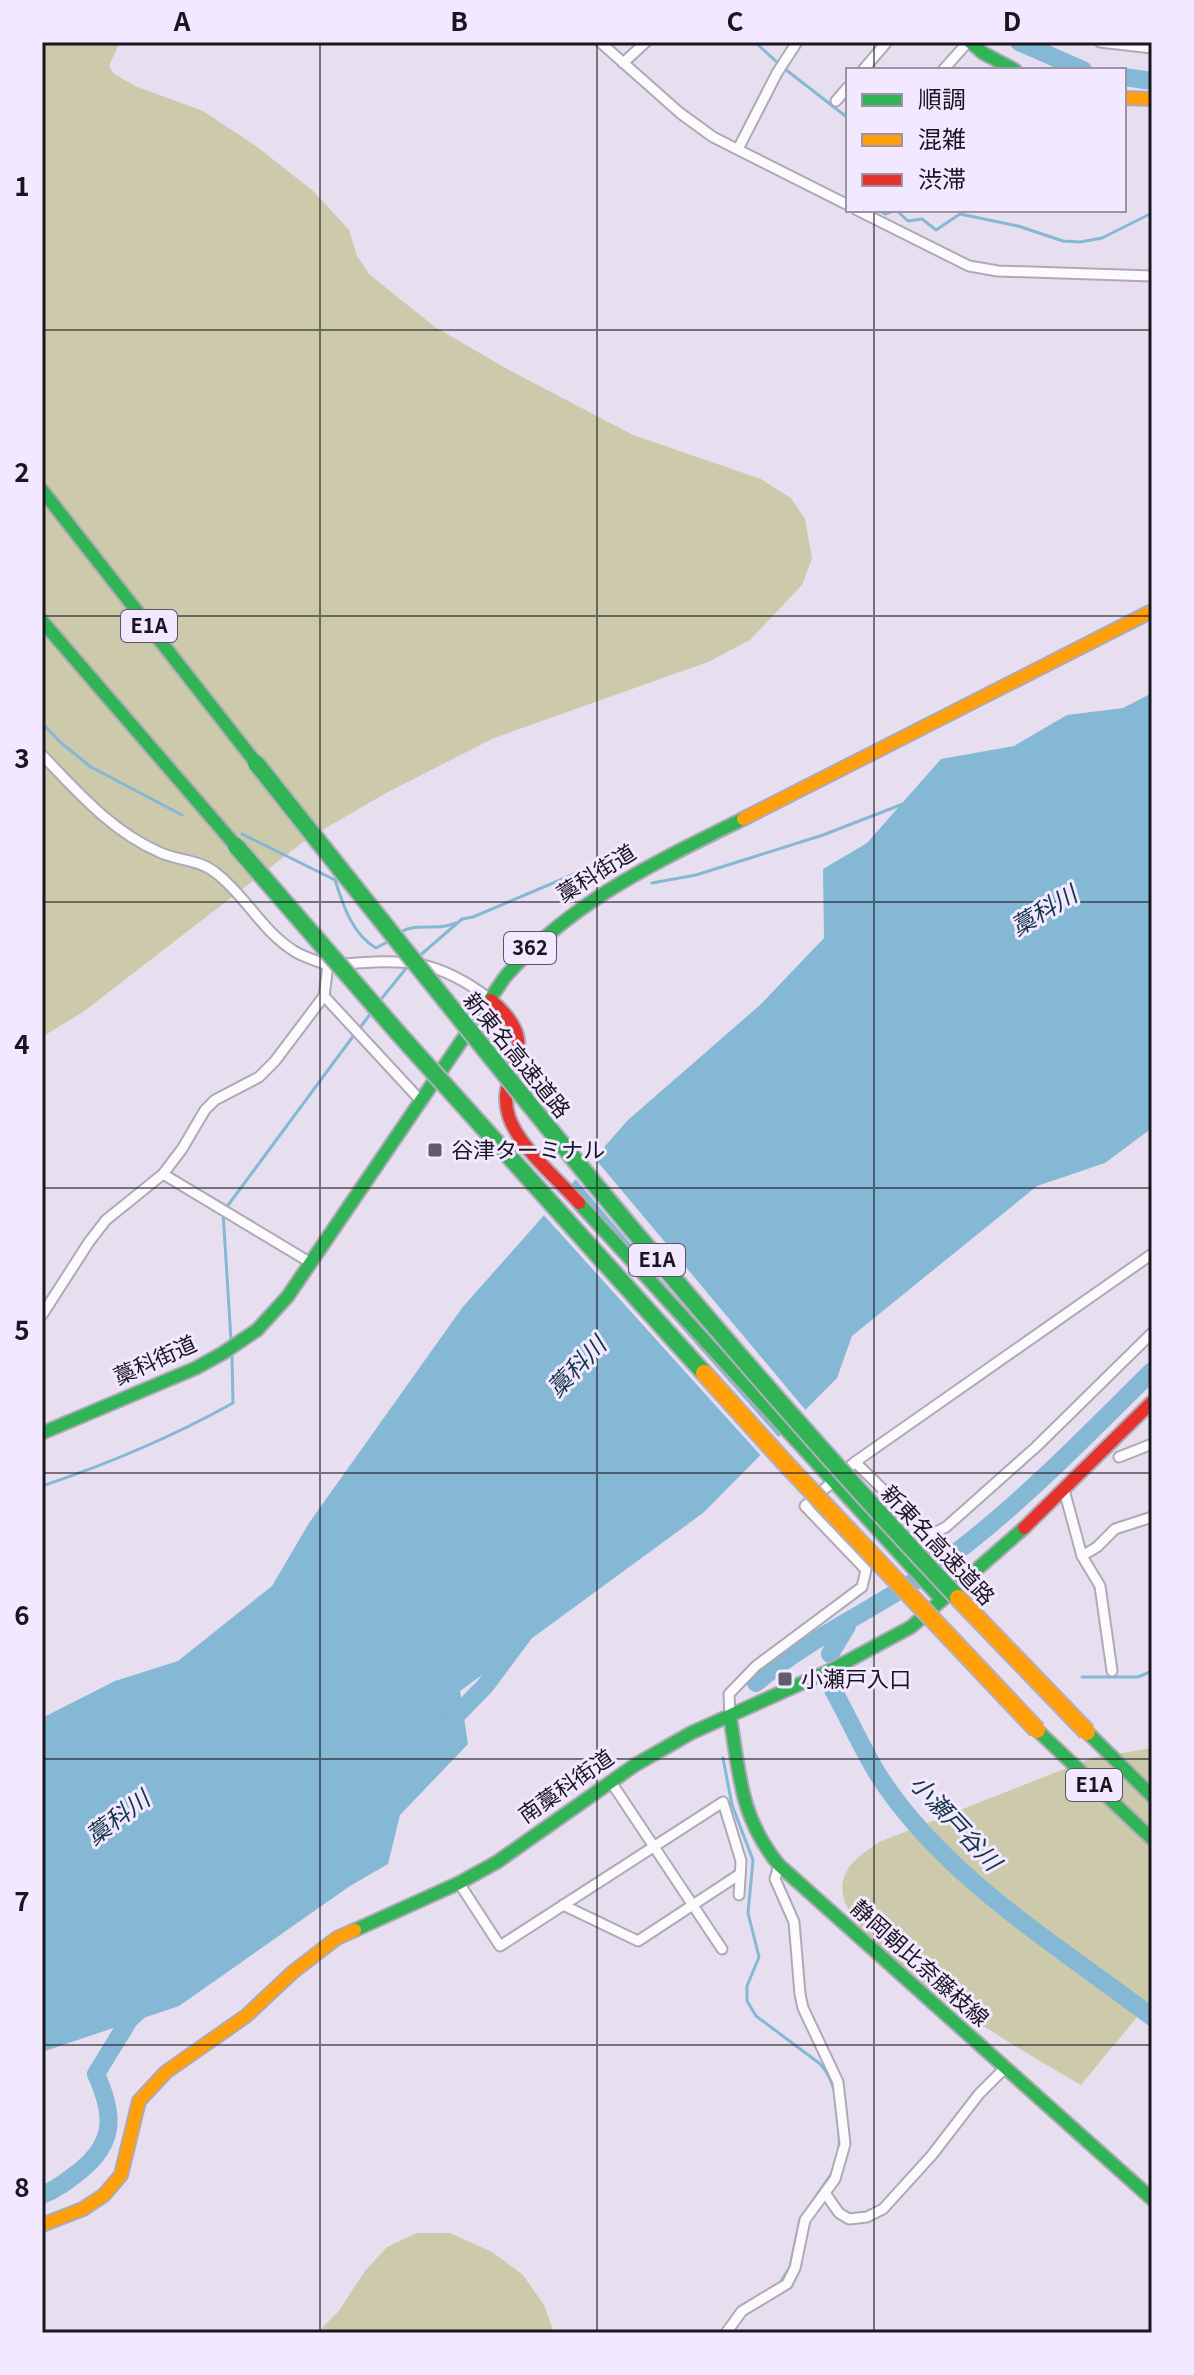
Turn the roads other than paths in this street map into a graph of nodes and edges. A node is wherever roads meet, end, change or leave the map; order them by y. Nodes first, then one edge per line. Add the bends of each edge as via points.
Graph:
1 (600, 42) edge
2 (646, 42) edge
3 (797, 42) edge
4 (886, 42) edge
5 (969, 42) edge
6 (1100, 42) edge
7 (1136, 44) edge
8 (1152, 48) edge
9 (623, 63) junction
10 (865, 68) edge
11 (945, 68) edge
12 (1011, 68) edge
13 (846, 89) edge
14 (1126, 98) edge
15 (1152, 99) edge
16 (836, 101) dead end
17 (738, 149) junction
18 (846, 204) edge
19 (861, 212) edge
20 (1152, 276) edge
21 (42, 490) edge
22 (1152, 611) edge
23 (42, 621) edge
24 (42, 755) edge
25 (328, 965) junction
26 (324, 996) junction
27 (491, 1000) junction
28 (422, 1102) junction
29 (163, 1174) junction
30 (1152, 1254) edge
31 (311, 1263) junction
32 (42, 1315) edge
33 (1152, 1333) edge
34 (1152, 1402) edge
35 (42, 1433) edge
36 (1152, 1444) edge
37 (1119, 1457) dead end
38 (855, 1462) junction
39 (833, 1481) junction
40 (1064, 1490) junction
41 (1152, 1517) edge
42 (1082, 1556) junction
43 (942, 1600) junction
44 (1112, 1671) dead end
45 (730, 1717) junction
46 (611, 1782) junction
47 (1152, 1796) edge
48 (1152, 1841) edge
49 (654, 1846) junction
50 (779, 1865) junction
51 (740, 1874) junction
52 (459, 1883) junction
53 (739, 1895) dead end
54 (693, 1904) junction
55 (563, 1905) junction
56 (722, 1949) dead end
57 (1005, 2068) junction
58 (825, 2193) junction
59 (1152, 2199) edge
60 (42, 2225) edge
61 (726, 2333) edge

1 - 9 street
2 - 9 street
3 - 17 street
4 - 10 street
5 - 11 street
5 - 12 main road
6 - 7 street
7 - 8 street
9 - 17 street via 680,113
13 - 16 street
14 - 15 main road
17 - 18 street
19 - 20 street via 969,266
21 - 47 main road, 新東名高速道路 / E1A, bridge via 454,1013 727,1343 916,1554
22 - 27 main road, 藁科街道 / 362 via 582,903 525,954
23 - 48 main road, E1A, bridge via 419,1056 786,1464 1037,1730
24 - 25 street via 127,835 217,873 274,936 295,952
25 - 26 street
25 - 27 street via 423,963
26 - 28 street
26 - 29 street via 259,1077 205,1110
27 - 28 main road, 藁科街道 / 362
27 - 39 main road via 511,1017 519,1039 507,1103 520,1138
28 - 31 main road, 藁科街道 / 362
29 - 31 street
29 - 32 street via 106,1220
30 - 38 street
31 - 35 main road, 藁科街道 / 362 via 257,1330 223,1353
33 - 38 street via 1036,1447 934,1533 918,1524
34 - 40 main road, 南藁科街道
36 - 37 street
38 - 39 street
39 - 43 main road
39 - 45 street via 805,1506 866,1570 862,1587 756,1666 729,1694
40 - 42 street
40 - 43 main road, 南藁科街道
41 - 42 street via 1115,1529
42 - 44 street via 1100,1586
43 - 45 main road, 南藁科街道 via 911,1627
45 - 46 main road, 南藁科街道 via 691,1733
45 - 50 main road, 静岡朝比奈藤枝線 via 747,1814
46 - 49 street
46 - 52 main road, 南藁科街道
49 - 51 street via 723,1802
49 - 54 street
49 - 55 street
50 - 57 main road, 静岡朝比奈藤枝線
50 - 58 street via 775,1879 794,1922 803,2008 833,2066 841,2097 845,2144
51 - 53 street
51 - 54 street
52 - 55 street via 500,1946
52 - 60 main road, 南藁科街道 via 337,1938 246,2016 166,2072 139,2101 121,2175 83,2209
54 - 55 street via 638,1941
54 - 56 street
57 - 58 street via 883,2209 849,2219
57 - 59 main road, 静岡朝比奈藤枝線
58 - 61 street via 805,2220 787,2284 742,2311

